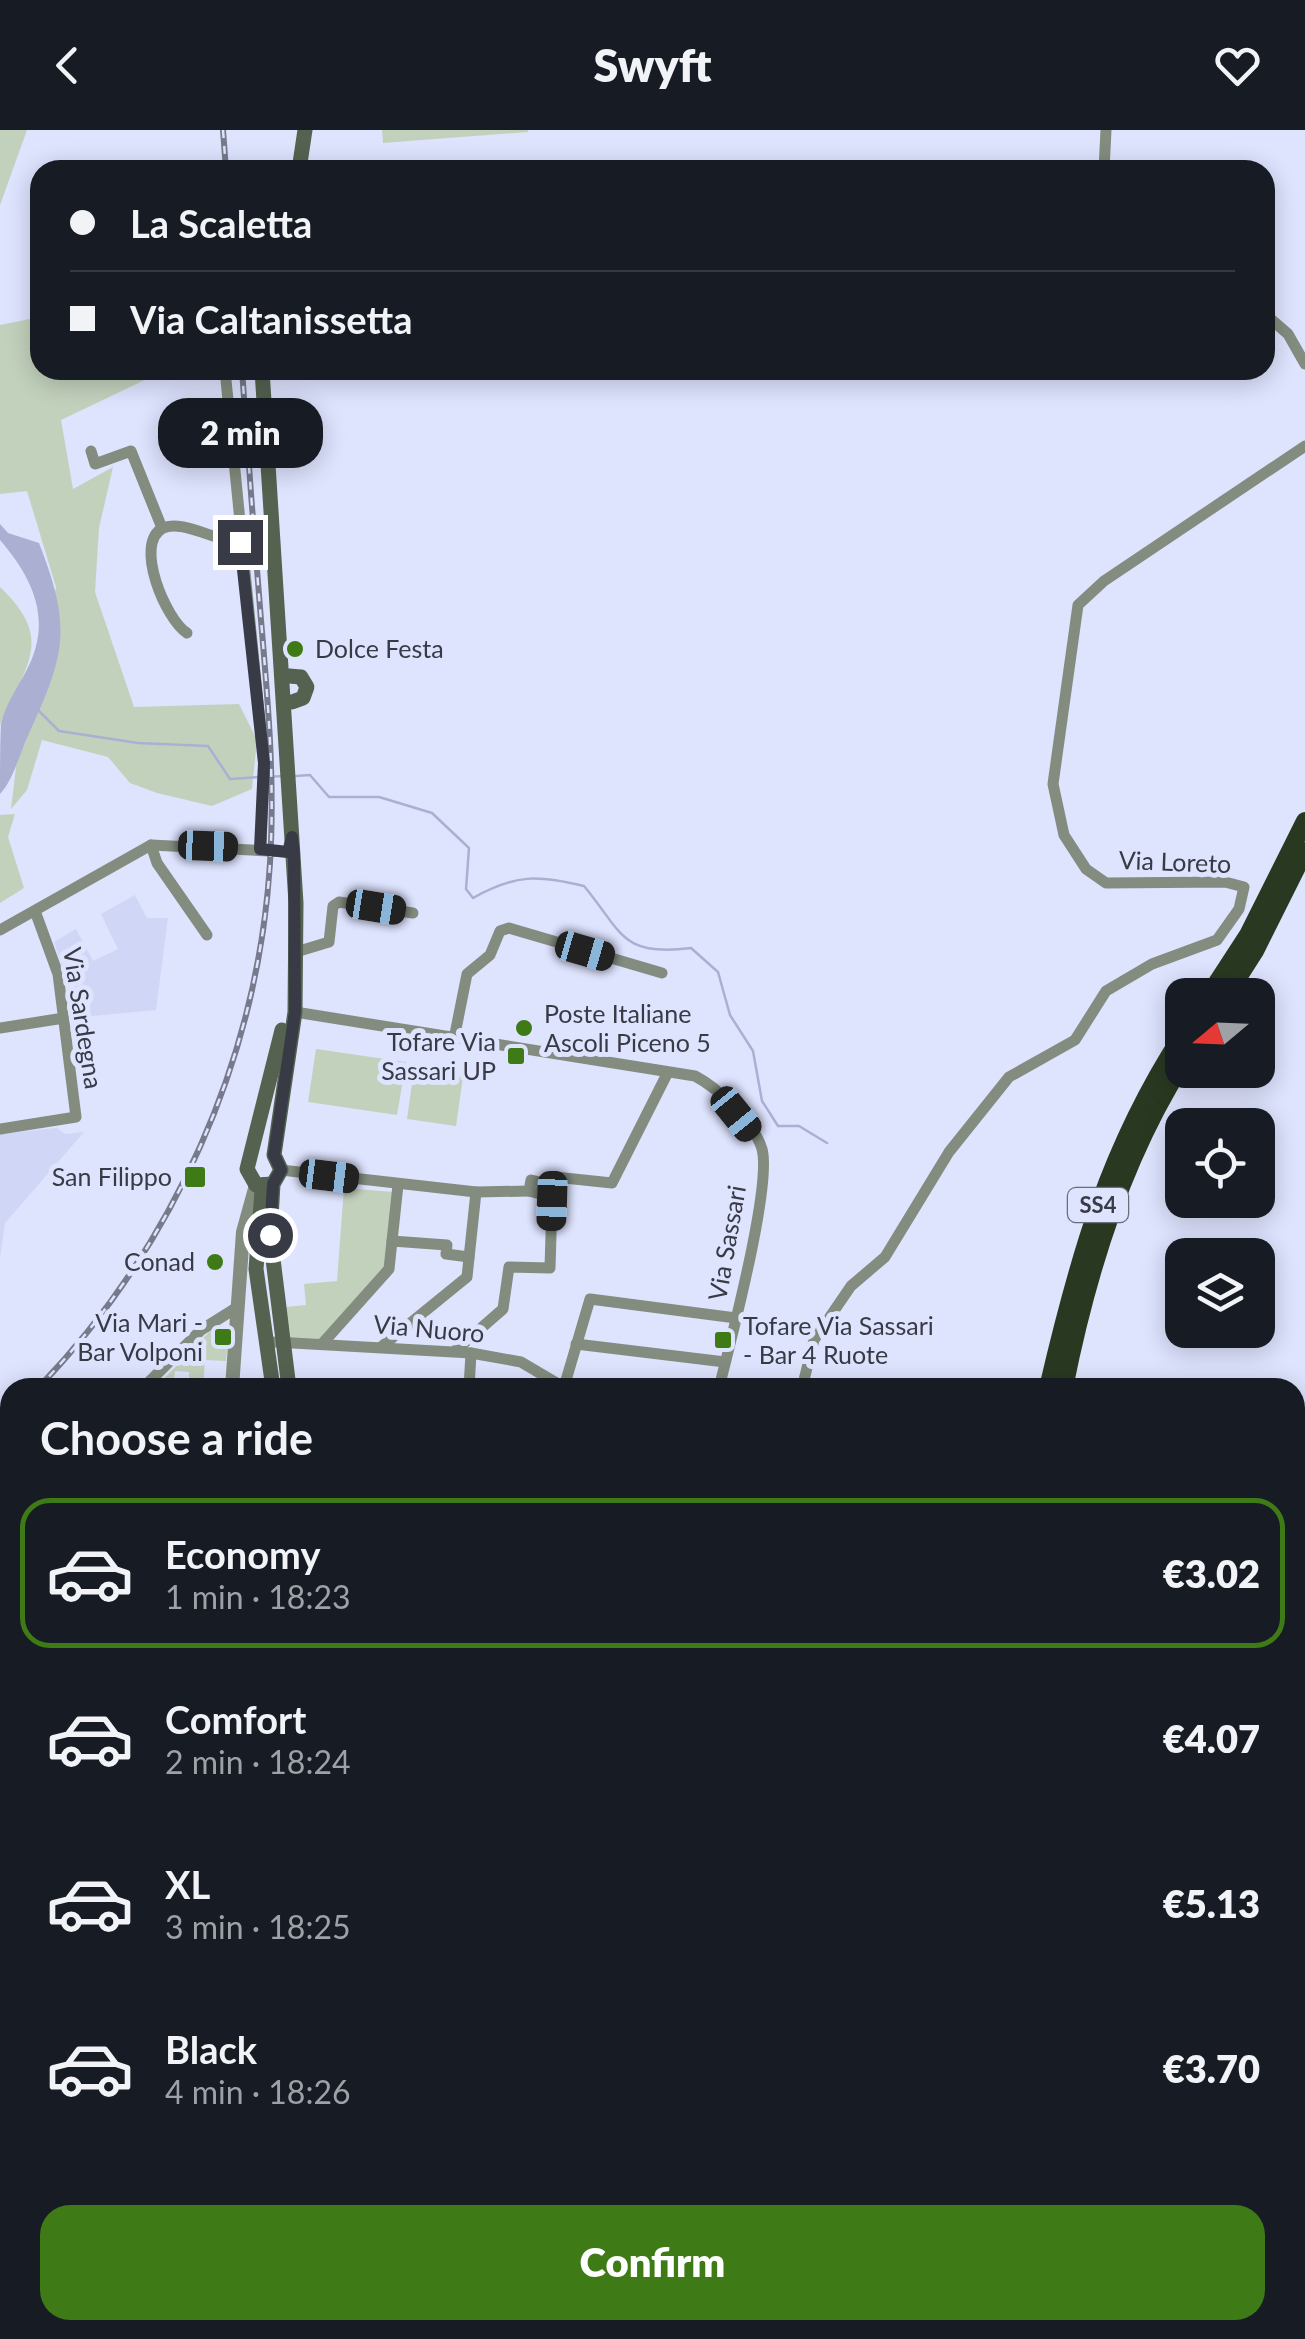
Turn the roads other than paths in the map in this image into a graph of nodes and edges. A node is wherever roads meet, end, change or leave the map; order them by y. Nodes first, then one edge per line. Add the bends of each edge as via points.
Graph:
1 (305, 130) edge
2 (1106, 130) edge
3 (300, 160) edge
4 (1104, 160) edge
5 (1275, 323) edge
6 (1305, 364) edge
7 (227, 380) edge
8 (263, 380) edge
9 (1305, 446) edge
10 (91, 451) dead end
11 (162, 528) junction
12 (240, 542) junction
13 (186, 633) dead end
14 (1305, 821) edge
15 (290, 845) junction
16 (152, 846) junction
17 (260, 849) junction
18 (1305, 852) edge
19 (34, 911) junction
20 (414, 913) dead end
21 (0, 930) edge
22 (207, 935) dead end
23 (296, 952) junction
24 (662, 973) dead end
25 (1220, 978) edge
26 (1238, 978) edge
27 (295, 1012) junction
28 (64, 1018) junction
29 (0, 1028) edge
30 (454, 1039) junction
31 (1165, 1064) edge
32 (667, 1074) junction
33 (1171, 1088) edge
34 (0, 1129) edge
35 (266, 1176) junction
36 (398, 1184) junction
37 (543, 1188) junction
38 (476, 1192) junction
39 (392, 1241) junction
40 (469, 1256) junction
41 (248, 1269) junction
42 (236, 1308) junction
43 (736, 1318) junction
44 (274, 1342) junction
45 (322, 1344) junction
46 (576, 1344) junction
47 (381, 1347) junction
48 (456, 1350) junction
49 (471, 1353) junction
50 (725, 1362) junction
51 (154, 1378) edge
52 (232, 1378) edge
53 (273, 1378) edge
54 (287, 1378) edge
55 (470, 1378) edge
56 (548, 1378) edge
57 (567, 1378) edge
58 (721, 1378) edge
59 (804, 1378) edge
60 (1051, 1378) edge
61 (1066, 1378) edge

1 - 3 main road
2 - 4 street
5 - 6 street
7 - 12 street
8 - 15 main road via 286,689
9 - 59 street, Via Loreto via 1104,580 1078,605 1053,784 1064,835 1086,868 1106,883 1224,882 1244,887 1239,909 1216,940 1152,964 1106,991 1075,1040 1010,1078 950,1152 885,1256 851,1286 814,1340
10 - 11 street via 95,464 131,451
11 - 12 street via 175,525
11 - 13 street via 151,550 152,566 175,626
12 - 17 street via 264,763
14 - 25 highway
15 - 17 street
15 - 23 main road
15 - 35 main road via 286,1011 252,1156 262,1152
16 - 17 street
16 - 19 street
16 - 22 street
18 - 26 highway
19 - 21 street
19 - 28 street, Via Sardegna via 51,946
20 - 23 street via 339,902 328,942
23 - 27 main road
24 - 30 street via 509,928 496,934 490,955 467,974
27 - 30 street, Via Sassari
27 - 35 main road
28 - 29 street
28 - 34 street, Via Sardegna via 76,1117
30 - 32 street, Via Sassari
31 - 60 highway, SS4 via 1132,1118 1090,1226
32 - 37 street via 612,1183 556,1177
32 - 43 street, Via Sassari via 714,1086 764,1155
33 - 61 highway, SS4 via 1114,1206
35 - 36 street
35 - 41 main road
35 - 41 street via 243,1232
35 - 44 main road
36 - 38 street
36 - 39 street
37 - 38 street via 533,1178 528,1191
37 - 48 street via 552,1201 550,1268 508,1267 503,1308
38 - 40 street
39 - 40 street via 447,1245 446,1254
39 - 45 street via 389,1269
40 - 47 street via 467,1277
41 - 42 street
41 - 44 main road
42 - 51 street via 201,1330
42 - 52 street
43 - 46 street via 590,1299
43 - 50 street, Via Sassari
44 - 45 street, Via Nuoro
44 - 53 main road
44 - 54 main road
45 - 47 street, Via Nuoro
46 - 50 street
46 - 57 street
47 - 48 street, Via Nuoro
48 - 49 street, Via Nuoro
49 - 55 street
49 - 56 street, Via Nuoro via 520,1362
50 - 58 street, Via Sassari

